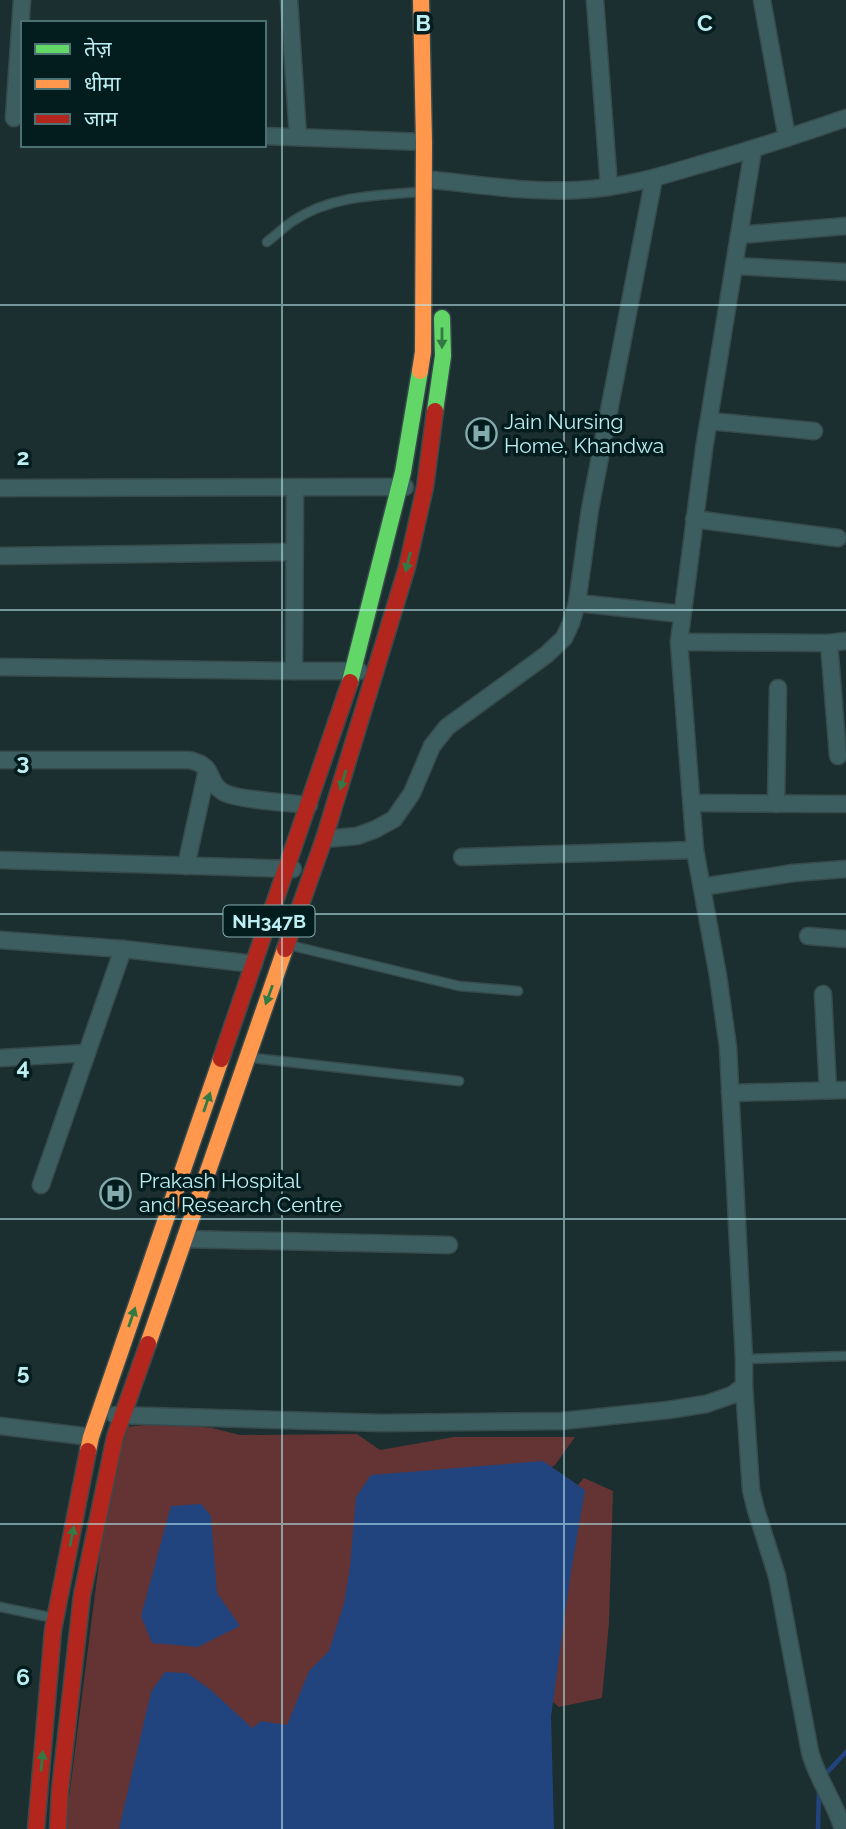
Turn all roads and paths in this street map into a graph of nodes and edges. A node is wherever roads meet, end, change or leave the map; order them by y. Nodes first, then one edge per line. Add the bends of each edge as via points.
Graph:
1 (22, 0) edge
2 (289, 0) edge
3 (421, 0) edge
4 (595, 0) edge
5 (762, 0) edge
6 (12, 117) edge
7 (846, 118) edge
8 (266, 136) edge
9 (298, 137) junction
10 (787, 138) junction
11 (424, 142) junction
12 (753, 149) junction
13 (654, 178) junction
14 (424, 185) junction
15 (609, 187) junction
16 (846, 226) edge
17 (739, 235) junction
18 (267, 242) dead end
19 (734, 266) junction
20 (846, 272) edge
21 (442, 302) dead end
22 (420, 372) junction
23 (440, 373) junction
24 (709, 421) junction
25 (814, 431) dead end
26 (425, 487) junction
27 (0, 488) edge
28 (295, 488) junction
29 (399, 488) junction
30 (694, 519) junction
31 (838, 538) dead end
32 (294, 552) junction
33 (0, 556) edge
34 (576, 603) junction
35 (682, 614) junction
36 (679, 642) junction
37 (838, 642) edge
38 (0, 667) edge
39 (294, 671) junction
40 (354, 671) junction
41 (375, 671) junction
42 (778, 688) dead end
43 (838, 755) dead end
44 (0, 760) edge
45 (207, 770) junction
46 (692, 803) junction
47 (776, 804) junction
48 (846, 804) edge
49 (309, 805) junction
50 (324, 839) junction
51 (695, 850) junction
52 (462, 858) dead end
53 (0, 860) edge
54 (186, 866) junction
55 (287, 869) junction
56 (313, 869) junction
57 (846, 869) edge
58 (702, 887) junction
59 (808, 936) dead end
60 (263, 939) junction
61 (846, 939) edge
62 (0, 940) edge
63 (288, 944) junction
64 (123, 949) junction
65 (254, 964) junction
66 (518, 991) dead end
67 (823, 994) dead end
68 (87, 1053) junction
69 (223, 1054) junction
70 (0, 1058) edge
71 (247, 1058) junction
72 (459, 1081) dead end
73 (828, 1090) junction
74 (846, 1090) edge
75 (730, 1093) junction
76 (41, 1185) dead end
77 (184, 1239) junction
78 (449, 1245) dead end
79 (846, 1356) edge
80 (744, 1359) junction
81 (744, 1386) junction
82 (99, 1414) junction
83 (122, 1415) junction
84 (0, 1426) edge
85 (91, 1437) junction
86 (0, 1607) edge
87 (56, 1618) junction
88 (79, 1624) junction
89 (840, 1821) edge
90 (36, 1829) edge
91 (58, 1829) edge

1 - 6 street
2 - 9 street
3 - 11 highway, NH347B
4 - 15 street
5 - 10 street
7 - 10 street
8 - 9 street
9 - 11 street
10 - 12 street
11 - 14 highway, NH347B
12 - 13 street
12 - 17 street
13 - 15 street
13 - 34 street
14 - 15 street via 442,181 541,191
14 - 18 lane via 321,206
14 - 22 highway, NH347B
16 - 17 street
17 - 19 street
19 - 20 street
19 - 24 street
21 -> 23 highway, NH347B
22 - 23 highway
22 - 29 highway, NH347B
23 - 26 highway, NH347B
24 - 25 street
24 - 30 street
26 - 29 street
26 -> 41 highway, NH347B via 407,567
27 - 28 street
28 - 29 street
28 - 32 street
29 - 40 highway, NH347B
30 - 31 street
30 - 35 street
32 - 33 street
32 - 39 street
34 - 35 street
34 - 50 street via 564,638 447,727 432,746 412,793 394,819 357,836
35 - 36 street
36 - 37 street
36 - 46 street
37 - 43 street
38 - 39 street
39 - 40 street
40 - 41 street
40 - 49 highway, NH347B
41 -> 50 highway, NH347B
42 - 47 street
44 - 45 street via 189,760
45 - 49 street via 223,793
45 - 54 street
46 - 47 street
46 - 51 street
47 - 48 street
49 - 55 highway, NH347B
50 - 56 highway, NH347B
51 - 52 street
51 - 58 street
53 - 54 street
54 - 55 street
55 - 56 street
55 - 60 highway, NH347B
56 - 63 highway, NH347B
57 - 58 street
58 - 75 street via 728,1047
59 - 61 street
60 - 63 lane
60 - 65 highway, NH347B
62 - 64 street
63 - 66 lane via 459,986
63 -> 71 highway, NH347B
64 - 65 street
64 - 68 street
65 - 69 highway, NH347B
67 - 73 street
68 - 70 street
68 - 76 street
69 - 71 lane
82 -> 69 highway, NH347B
71 - 72 lane
71 - 77 highway, NH347B
73 - 74 street
73 - 75 street
75 - 80 street
77 - 78 street
77 - 83 highway, NH347B
79 - 80 lane
80 - 81 street
81 - 83 street via 706,1404 562,1421 382,1423
81 - 89 street via 755,1510 777,1576 814,1767
82 - 83 street
82 - 85 highway, NH347B
83 - 88 highway, NH347B
84 - 85 street
87 -> 85 highway, NH347B
86 - 87 lane
87 - 88 lane
90 -> 87 highway, NH347B
88 - 91 highway, NH347B

